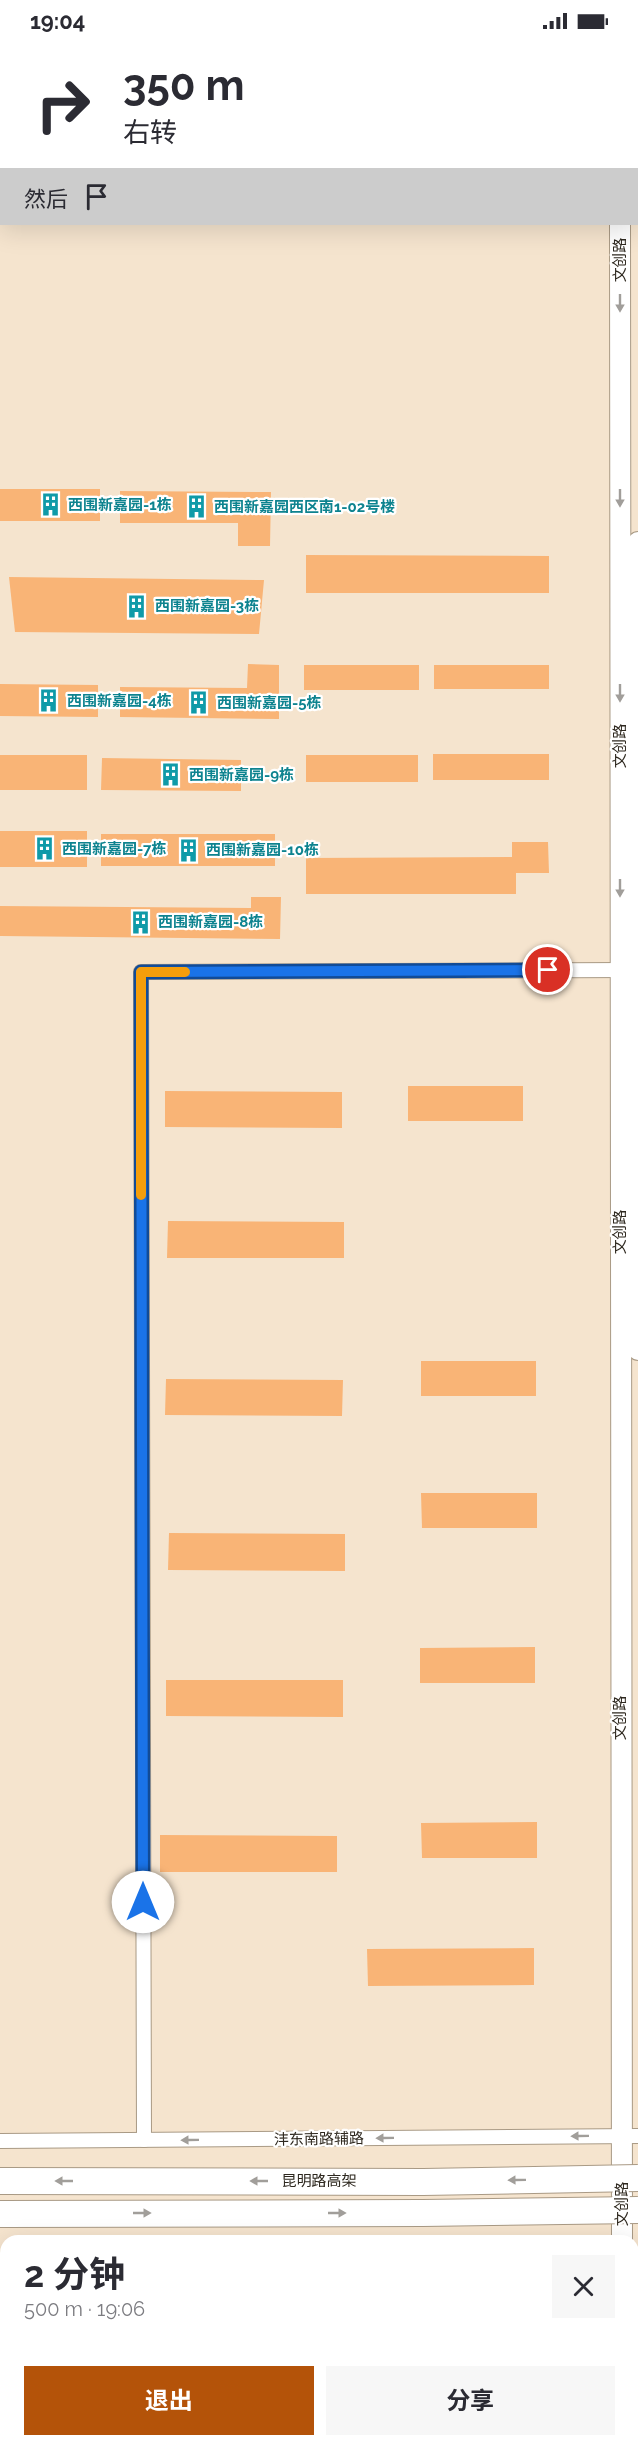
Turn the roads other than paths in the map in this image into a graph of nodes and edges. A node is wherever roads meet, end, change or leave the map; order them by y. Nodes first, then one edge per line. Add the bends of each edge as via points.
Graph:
1 (620, 225) edge
2 (638, 542) edge
3 (628, 970) junction
4 (638, 1350) edge
5 (629, 1504) edge
6 (630, 2136) edge
7 (144, 2140) junction
8 (0, 2141) edge
9 (638, 2178) edge
10 (0, 2181) edge
11 (638, 2210) edge
12 (0, 2214) edge
13 (622, 2235) edge

1 -> 3 street, 文创路
2 - 3 street, 文创路
3 - 4 street, 文创路
3 - 5 street, 文创路
3 - 7 street via 141,972
5 - 6 street, 文创路
6 -> 7 street, 沣东南路辅路
6 - 13 street, 文创路
7 - 8 street, 沣东南路辅路
9 -> 10 highway, 昆明路高架, bridge
12 -> 11 highway, bridge

